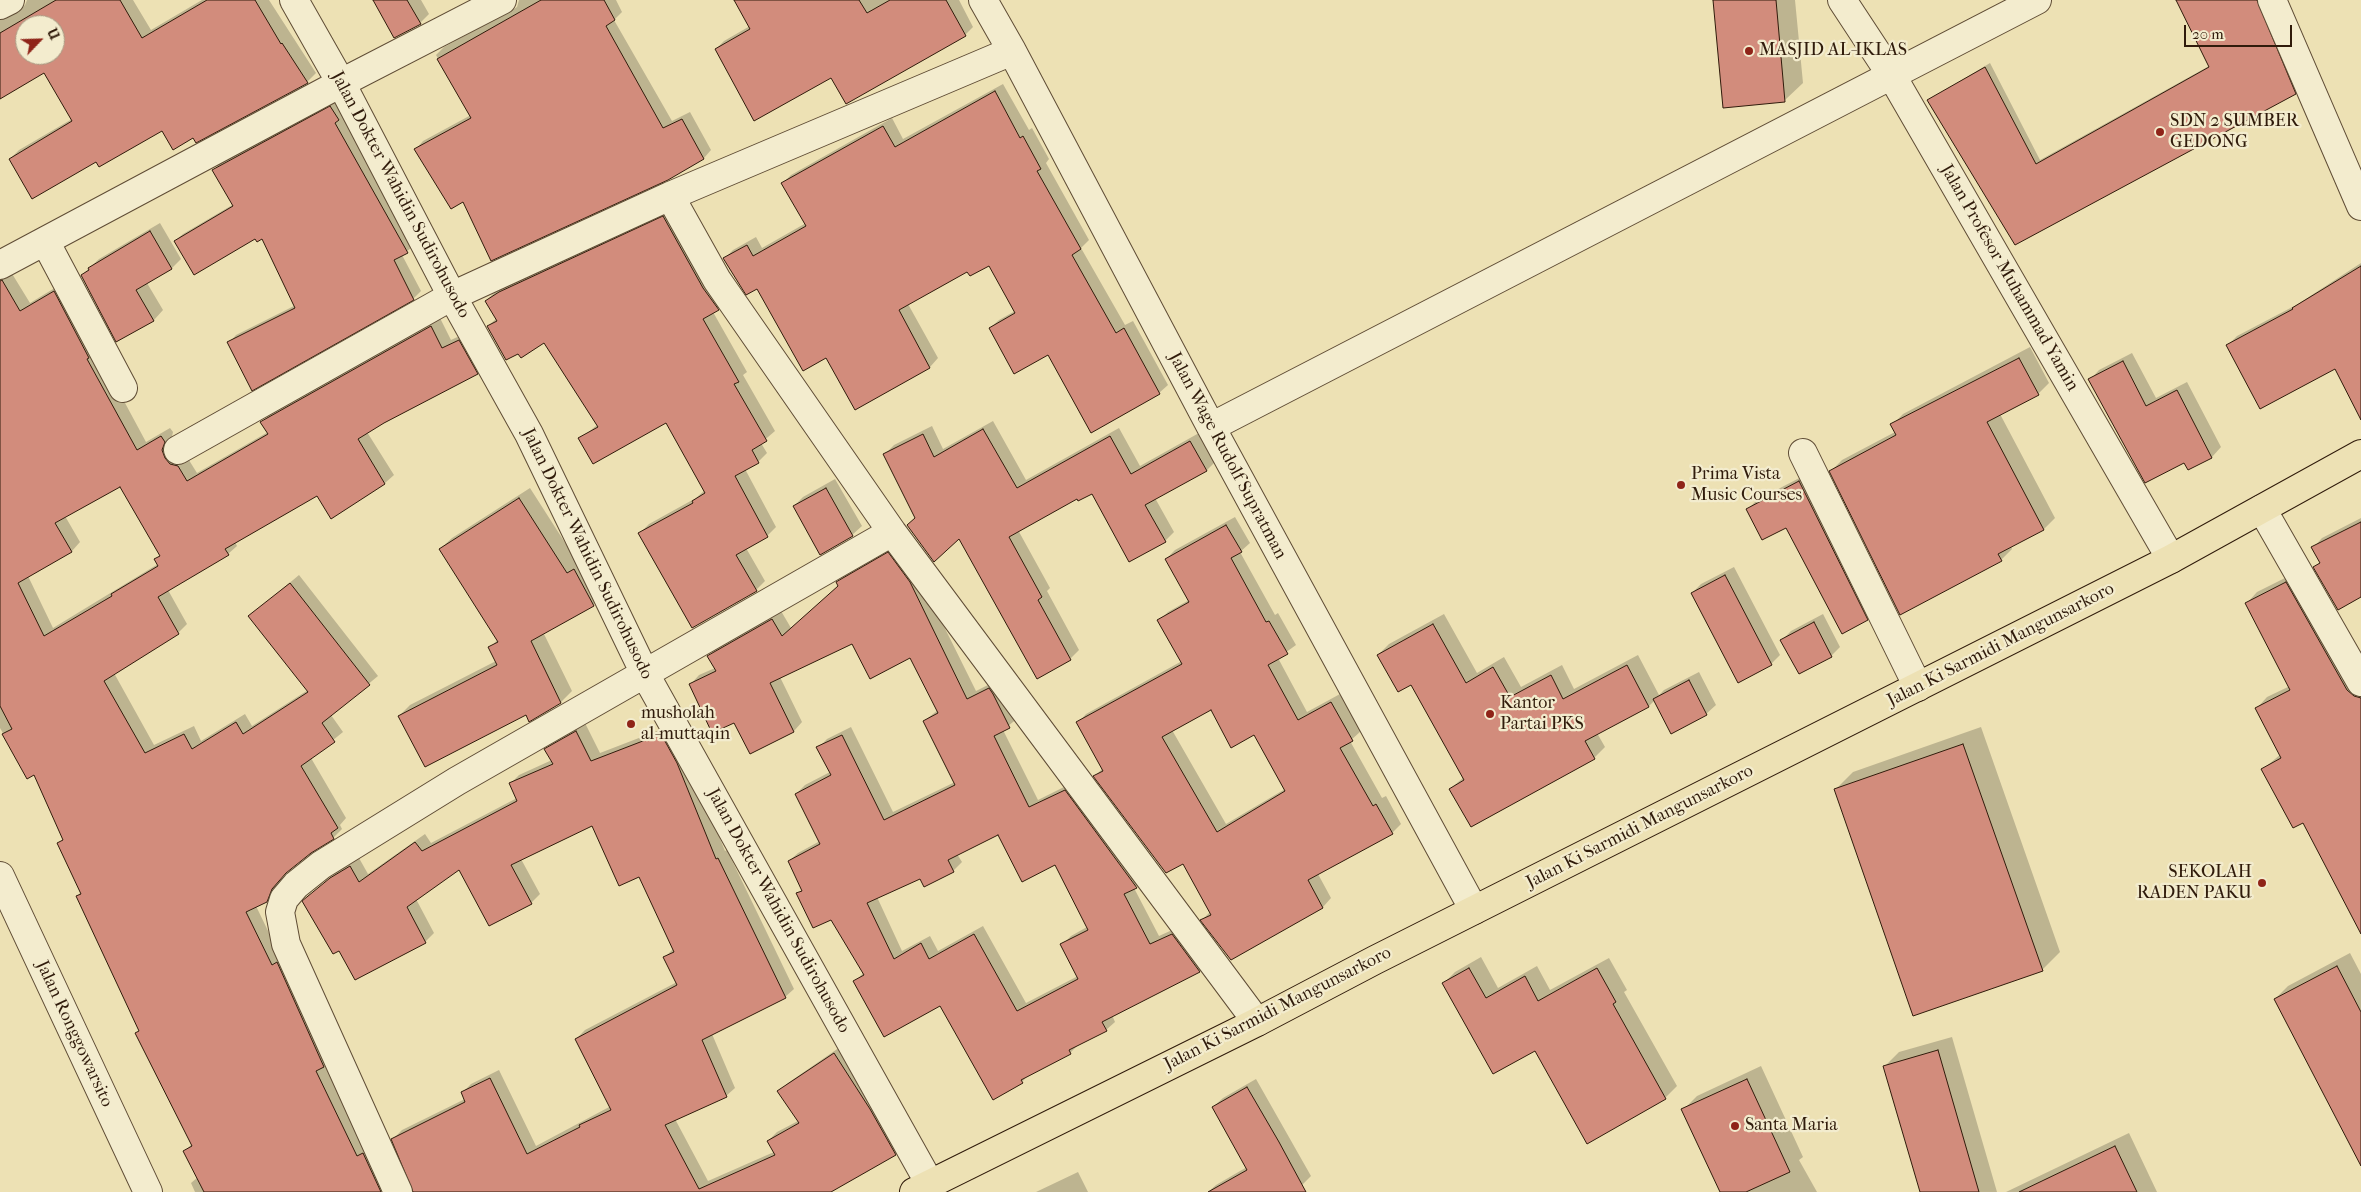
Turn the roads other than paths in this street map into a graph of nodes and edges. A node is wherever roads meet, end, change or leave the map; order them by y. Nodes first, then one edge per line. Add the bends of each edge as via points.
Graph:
1 (10, 0) edge
2 (294, 0) edge
3 (502, 0) edge
4 (983, 0) edge
5 (1842, 0) edge
6 (2037, 0) edge
7 (2272, 0) edge
8 (0, 5) edge
9 (1012, 51) junction
10 (1892, 76) junction
11 (341, 83) junction
12 (670, 196) junction
13 (2361, 206) edge
14 (45, 241) junction
15 (0, 265) edge
16 (452, 296) junction
17 (123, 388) dead end
18 (1211, 427) junction
19 (178, 450) dead end
20 (1803, 453) dead end
21 (2361, 454) edge
22 (2262, 509) junction
23 (892, 532) junction
24 (2171, 559) junction
25 (645, 674) junction
26 (2361, 682) edge
27 (1918, 687) junction
28 (0, 876) edge
29 (1474, 910) junction
30 (1257, 1022) junction
31 (922, 1188) edge
32 (148, 1192) edge
33 (398, 1192) edge

1 - 8 street
2 - 11 street, Jalan Dokter Wahidin Sudirohusodo
3 - 11 street
4 - 9 street, Jalan Wage Rudolf Supratman
5 - 10 street, Jalan Profesor Muhammad Yamin
6 - 10 street
7 - 13 street
9 - 12 street
9 - 18 street, Jalan Wage Rudolf Supratman
10 - 18 street
10 - 24 street, Jalan Profesor Muhammad Yamin
11 - 14 street
11 - 16 street, Jalan Dokter Wahidin Sudirohusodo
12 - 16 street
12 - 23 street via 717,280
14 - 15 street
14 - 17 street
16 - 19 street
16 - 25 street, Jalan Dokter Wahidin Sudirohusodo via 529,434
18 - 29 street, Jalan Wage Rudolf Supratman
20 - 27 street
21 - 22 main road, Jalan Ki Sarmidi Mangunsarkoro
22 - 24 main road, Jalan Ki Sarmidi Mangunsarkoro
22 - 26 street
23 - 25 street
23 - 30 street
24 - 27 main road, Jalan Ki Sarmidi Mangunsarkoro
25 - 31 street, Jalan Dokter Wahidin Sudirohusodo
25 - 33 street via 457,781 321,865 284,899 280,912 286,944
27 - 29 main road, Jalan Ki Sarmidi Mangunsarkoro
28 - 32 street, Jalan Ronggowarsito
29 - 30 main road, Jalan Ki Sarmidi Mangunsarkoro
30 - 31 main road, Jalan Ki Sarmidi Mangunsarkoro

